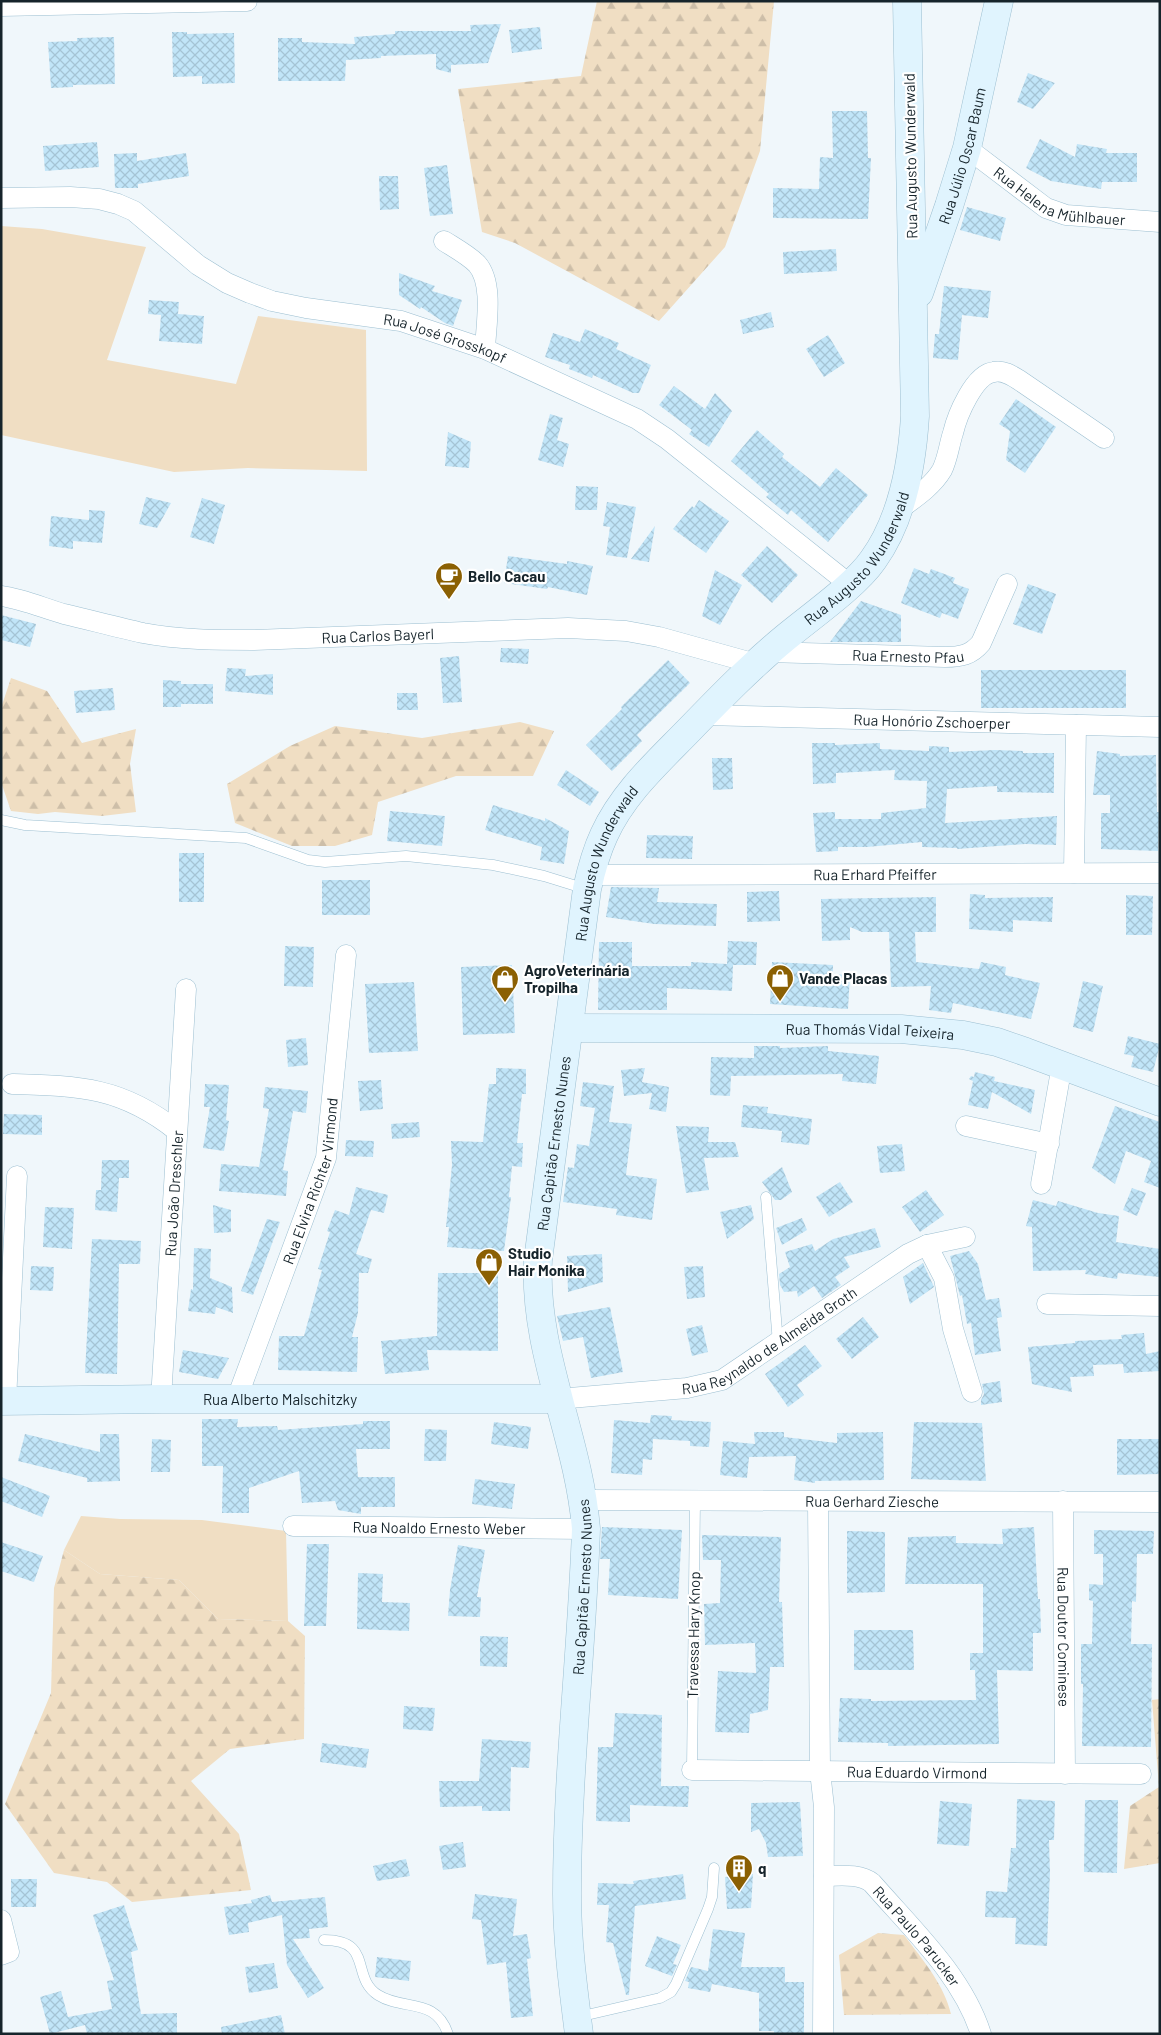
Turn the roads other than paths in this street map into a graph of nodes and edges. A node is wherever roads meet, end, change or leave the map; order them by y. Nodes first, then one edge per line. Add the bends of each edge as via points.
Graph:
1 (248, 1) edge
2 (907, 1) edge
3 (999, 1) edge
4 (1, 6) edge
5 (967, 148) junction
6 (1, 198) edge
7 (1160, 222) edge
8 (444, 241) dead end
9 (913, 308) junction
10 (485, 349) junction
11 (1104, 438) dead end
12 (897, 511) junction
13 (850, 584) junction
14 (1007, 584) dead end
15 (1, 596) edge
16 (762, 658) junction
17 (704, 715) junction
18 (1076, 725) junction
19 (1160, 727) edge
20 (1, 820) edge
21 (1074, 873) junction
22 (1160, 873) edge
23 (589, 882) junction
24 (346, 955) dead end
25 (186, 989) dead end
26 (569, 1028) junction
27 (1062, 1065) junction
28 (12, 1084) dead end
29 (1160, 1102) edge
30 (966, 1126) dead end
31 (177, 1131) junction
32 (1048, 1144) junction
33 (17, 1176) dead end
34 (1041, 1184) dead end
35 (766, 1197) dead end
36 (965, 1238) dead end
37 (927, 1245) junction
38 (1047, 1304) dead end
39 (1160, 1306) edge
40 (778, 1343) junction
41 (972, 1392) dead end
42 (237, 1398) junction
43 (161, 1399) junction
44 (558, 1399) junction
45 (4, 1401) edge
46 (584, 1500) junction
47 (695, 1500) junction
48 (818, 1501) junction
49 (1063, 1501) junction
50 (1160, 1502) edge
51 (292, 1526) dead end
52 (586, 1530) junction
53 (692, 1770) joint
54 (820, 1771) junction
55 (1065, 1774) junction
56 (1141, 1774) dead end
57 (714, 1868) dead end
58 (824, 1876) junction
59 (1, 1920) edge
60 (324, 1940) dead end
61 (1, 1955) edge
62 (578, 2025) edge
63 (448, 2034) edge
64 (824, 2034) edge
65 (981, 2034) edge

1 - 4 street
2 - 9 main road, Rua Augusto Wunderwald
3 - 5 main road, Rua Júlio Oscar Baum
5 - 7 street, Rua Helena Mühlbauer via 1046,208 1066,215
5 - 9 main road, Rua Júlio Oscar Baum
6 - 10 street, Rua José Grosskopf via 70,197 118,204 134,211 198,265 250,293 306,308 401,321
8 - 10 street via 476,263 485,275
9 - 12 main road, Rua Augusto Wunderwald via 915,416 913,441
10 - 13 street, Rua José Grosskopf via 637,419 667,439
11 - 12 street via 1019,380 1006,373 994,372 983,376 965,402 941,471 926,489
12 - 13 main road, Rua Augusto Wunderwald via 873,561
13 - 16 main road, Rua Augusto Wunderwald
14 - 16 street, Rua Ernesto Pfau via 981,643 967,655
15 - 16 street, Rua Carlos Bayerl via 144,633 180,638 235,640 568,628 626,631
16 - 17 main road, Rua Augusto Wunderwald
17 - 18 street, Rua Honório Zschoerper
17 - 23 main road, Rua Augusto Wunderwald via 629,794 604,835
18 - 19 street, Rua Honório Zschoerper
18 - 21 street
20 - 23 lane via 25,825 246,838 308,860 325,862 406,856 485,864
21 - 22 street, Rua Erhard Pfeiffer
21 - 23 street, Rua Erhard Pfeiffer via 834,874
23 - 26 main road, Rua Augusto Wunderwald
24 - 42 street, Rua Elvira Richter Virmond via 326,1158
25 - 31 street, Rua João Dreschler
26 - 27 main road, Rua Thomás Vidal Teixeira via 925,1031 996,1042
26 - 44 main road, Rua Capitão Ernesto Nunes via 536,1283
27 - 29 main road, Rua Thomás Vidal Teixeira
27 - 32 street
28 - 31 street via 79,1087 116,1095 144,1108
30 - 32 street
31 - 43 street, Rua João Dreschler
32 - 34 street
33 - 45 street
35 - 40 lane
36 - 37 street, Rua Reynaldo de Almeida Groth
37 - 40 street, Rua Reynaldo de Almeida Groth via 894,1262
37 - 41 street via 944,1278 953,1329
38 - 39 street
40 - 44 street, Rua Reynaldo de Almeida Groth via 732,1375 710,1384
42 - 43 main road, Rua Alberto Malschitzky
42 - 44 main road, Rua Alberto Malschitzky
43 - 45 main road, Rua Alberto Malschitzky
44 - 46 main road, Rua Capitão Ernesto Nunes
46 - 47 street, Rua Gerhard Ziesche
46 - 52 main road, Rua Capitão Ernesto Nunes
47 - 48 street, Rua Gerhard Ziesche
47 - 53 lane, Travessa Hary Knop
48 - 49 street, Rua Gerhard Ziesche
48 - 54 street
49 - 50 street, Rua Gerhard Ziesche
49 - 55 street, Rua Doutor Cominese
51 - 52 street, Rua Noaldo Ernesto Weber
52 - 62 main road, Rua Capitão Ernesto Nunes via 568,1876 570,1961
53 - 54 street, Rua Eduardo Virmond
54 - 55 street, Rua Eduardo Virmond
54 - 58 street via 824,1807
55 - 56 street, Rua Eduardo Virmond
57 - 62 lane via 708,1909 671,1992
58 - 64 street
58 - 65 street, Rua Paulo Parucker via 859,1877 872,1883 945,1969 968,2004
59 - 61 street via 9,1952
60 - 63 lane via 338,1940 351,1946 367,1982 378,1995 428,2009 435,2013

